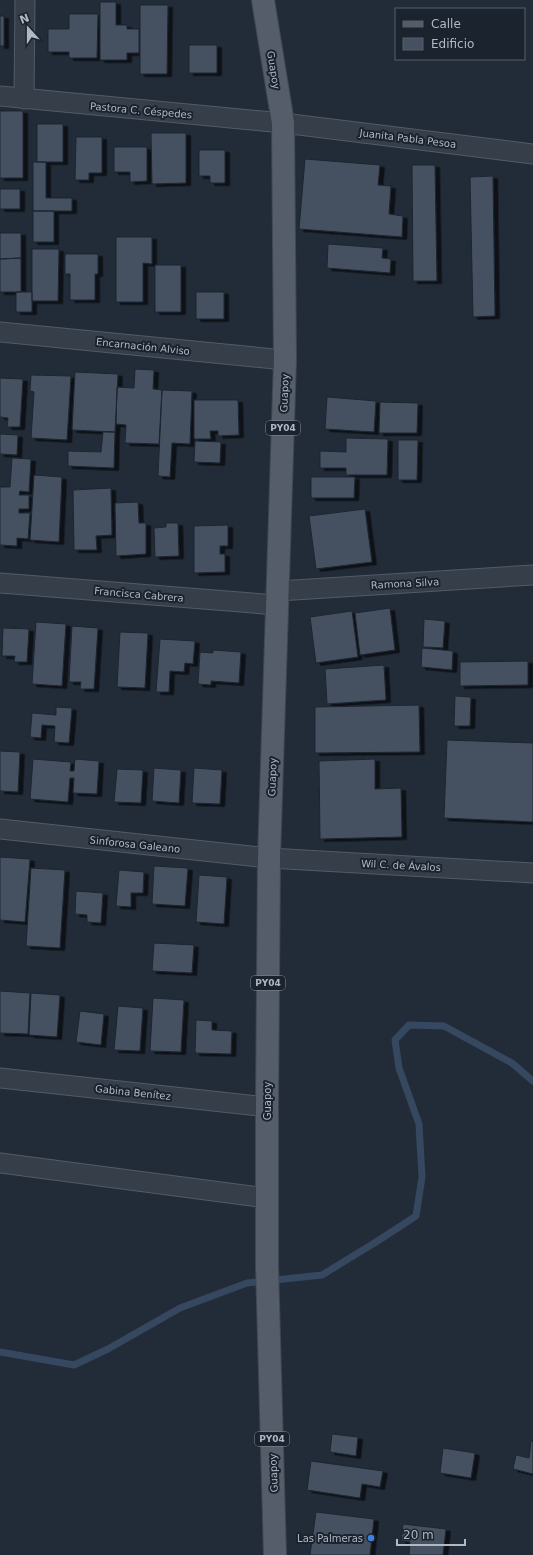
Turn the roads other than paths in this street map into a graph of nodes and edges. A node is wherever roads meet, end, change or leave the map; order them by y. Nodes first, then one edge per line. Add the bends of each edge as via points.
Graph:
1 (26, 0) edge
2 (263, 0) edge
3 (0, 96) edge
4 (24, 99) junction
5 (283, 123) junction
6 (533, 154) edge
7 (0, 332) edge
8 (285, 360) junction
9 (533, 575) edge
10 (0, 583) edge
11 (278, 598) junction
12 (0, 829) edge
13 (269, 858) junction
14 (533, 873) edge
15 (0, 1078) edge
16 (267, 1107) junction
17 (0, 1163) edge
18 (266, 1198) junction
19 (275, 1555) edge

1 - 4 street
2 - 5 main road, Guapoy / PY04
3 - 4 street, Pastora C. Céspedes
4 - 5 street, Pastora C. Céspedes
5 - 6 street, Juanita Pabla Pesoa
5 - 8 main road, Guapoy / PY04
7 - 8 street, Encarnación Alviso
8 - 11 main road, Guapoy / PY04
9 - 11 street, Ramona Silva
10 - 11 street, Francisca Cabrera
11 - 13 main road, Guapoy / PY04
12 - 13 street, Sinforosa Galeano
13 - 14 street, Wil C. de Ávalos
13 - 16 main road, Guapoy / PY04
15 - 16 street, Gabina Benítez
16 - 18 main road, Guapoy / PY04
17 - 18 street
18 - 19 main road, Guapoy / PY04

